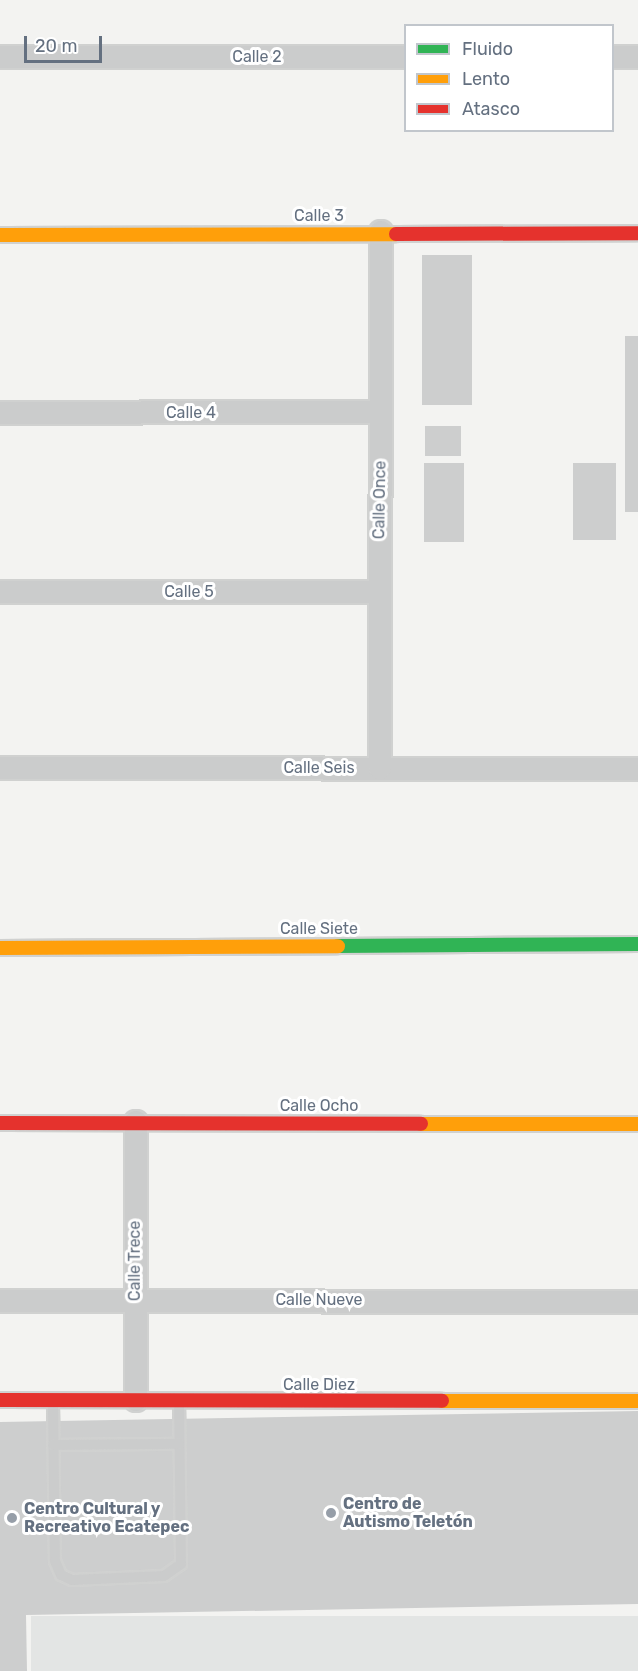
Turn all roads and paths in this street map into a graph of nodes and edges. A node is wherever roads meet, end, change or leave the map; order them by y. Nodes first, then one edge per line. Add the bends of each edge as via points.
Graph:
1 (0, 57) edge
2 (404, 57) edge
3 (614, 57) edge
4 (638, 57) edge
5 (381, 232) junction
6 (638, 233) edge
7 (0, 236) edge
8 (381, 412) junction
9 (0, 413) edge
10 (0, 592) edge
11 (378, 592) junction
12 (0, 768) edge
13 (380, 768) junction
14 (638, 770) edge
15 (638, 944) edge
16 (0, 948) edge
17 (136, 1122) junction
18 (0, 1123) edge
19 (638, 1124) edge
20 (134, 1299) junction
21 (0, 1301) edge
22 (638, 1302) edge
23 (0, 1400) edge
24 (53, 1400) junction
25 (136, 1400) junction
26 (638, 1401) edge
27 (179, 1402) junction
28 (179, 1444) junction
29 (53, 1445) junction

1 - 2 street, Calle 2
3 - 4 street
5 - 6 street, Calle 3
5 - 7 street, Calle 3
5 - 8 street, Calle Once
8 - 9 street, Calle 4
8 - 11 street, Calle Once
10 - 11 street, Calle 5
11 - 13 street, Calle Once
12 - 13 street, Calle Seis
13 - 14 street, Calle Seis
15 - 16 street, Calle Siete
17 - 18 street, Calle Ocho
17 - 19 street, Calle Ocho
17 - 20 street, Calle Trece
20 - 21 street, Calle Nueve
20 - 22 street, Calle Nueve
20 - 25 street, Calle Trece
23 - 24 street, Calle Diez
24 - 25 street, Calle Diez
24 - 29 lane
25 - 27 street, Calle Diez
26 - 27 street, Calle Diez
27 - 28 lane
28 - 29 lane
28 - 29 lane via 182,1556 177,1570 164,1576 72,1580 61,1575 55,1561

